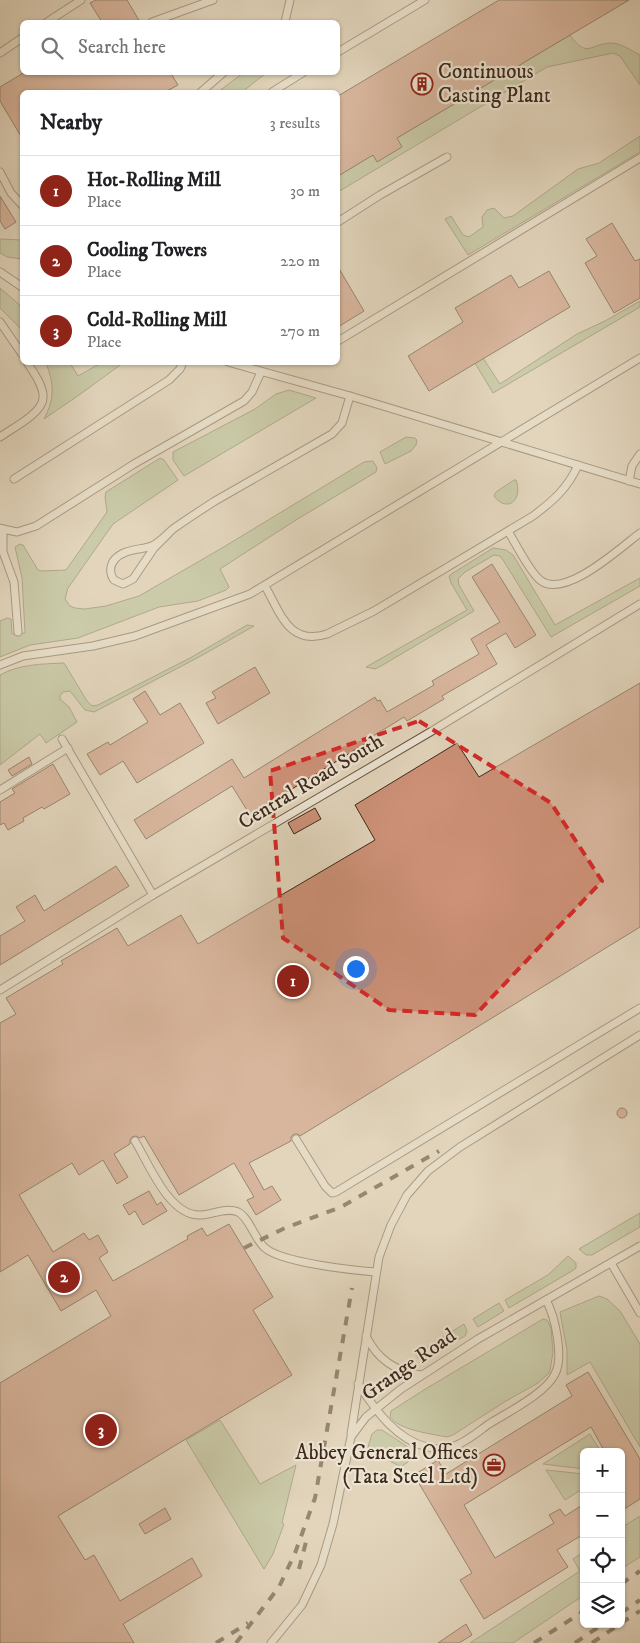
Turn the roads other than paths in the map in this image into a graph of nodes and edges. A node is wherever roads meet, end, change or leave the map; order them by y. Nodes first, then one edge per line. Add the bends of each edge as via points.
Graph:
1 (81, 0) edge
2 (213, 0) edge
3 (290, 0) edge
4 (425, 0) edge
5 (49, 20) edge
6 (158, 20) edge
7 (285, 20) edge
8 (20, 39) edge
9 (340, 51) edge
10 (0, 53) edge
11 (221, 75) edge
12 (299, 75) edge
13 (203, 90) edge
14 (275, 90) edge
15 (447, 157) dead end
16 (640, 158) edge
17 (0, 172) edge
18 (20, 203) edge
19 (340, 221) edge
20 (0, 272) edge
21 (20, 285) edge
22 (0, 322) edge
23 (340, 340) edge
24 (20, 351) edge
25 (640, 358) edge
26 (29, 365) edge
27 (182, 365) edge
28 (238, 365) edge
29 (261, 372) junction
30 (350, 396) junction
31 (0, 437) edge
32 (501, 442) junction
33 (640, 454) edge
34 (578, 465) junction
35 (14, 479) dead end
36 (629, 480) junction
37 (640, 484) edge
38 (1, 529) edge
39 (508, 531) junction
40 (640, 533) edge
41 (169, 534) junction
42 (265, 586) junction
43 (640, 604) edge
44 (18, 632) dead end
45 (0, 665) edge
46 (62, 739) dead end
47 (68, 748) junction
48 (0, 790) edge
49 (153, 895) junction
50 (0, 990) edge
51 (640, 1008) edge
52 (640, 1034) edge
53 (296, 1139) dead end
54 (135, 1141) dead end
55 (640, 1246) edge
56 (611, 1263) junction
57 (376, 1272) junction
58 (546, 1300) junction
59 (640, 1313) edge
60 (366, 1336) junction
61 (421, 1376) junction
62 (358, 1384) junction
63 (375, 1408) junction
64 (351, 1437) junction
65 (271, 1643) edge

1 - 5 lane
2 - 6 lane
3 - 7 lane
4 - 9 lane
8 - 10 lane
11 - 13 lane
12 - 14 lane
15 - 19 lane
16 - 23 lane
17 - 18 lane
20 - 21 lane
22 - 24 lane
25 - 32 lane
26 - 31 lane via 41,388 43,402 37,411
27 - 35 lane via 169,380
28 - 29 lane
29 - 30 lane
29 - 38 lane via 244,401 134,464 36,526 17,532
30 - 32 lane
30 - 41 lane via 342,423 332,434 215,501
32 - 34 lane
32 - 42 lane
33 - 36 lane via 632,466
34 - 36 lane
34 - 39 lane via 570,482 552,502
36 - 37 lane
38 - 44 lane via 3,552 14,582
39 - 40 lane via 537,577 549,585 563,584 582,576
39 - 42 lane via 350,624 319,637 295,633
41 - 41 lane via 152,546 118,556 111,566 114,580 123,584 133,579 154,548
42 - 45 lane via 241,598 135,636 23,656
43 - 49 lane, Central Road South
46 - 47 lane
47 - 48 lane
47 - 49 lane
49 - 50 lane, Central Road South
51 - 53 lane via 336,1192 324,1186
52 - 57 lane via 460,1146 428,1171 400,1206 383,1245
54 - 57 lane via 170,1200 183,1211 200,1215 235,1211 271,1253
55 - 56 lane, Grange Road
56 - 58 lane, Grange Road
56 - 59 lane
57 - 60 lane
58 - 61 lane, Grange Road
58 - 63 lane via 555,1321 559,1356 556,1373 539,1391 465,1441 439,1449 420,1445 398,1432
60 - 61 lane via 386,1363
60 - 62 lane
61 - 63 lane, Grange Road
62 - 63 lane
62 - 64 lane
63 - 64 lane, Grange Road
64 - 65 lane, Grange Road via 321,1565 302,1605

